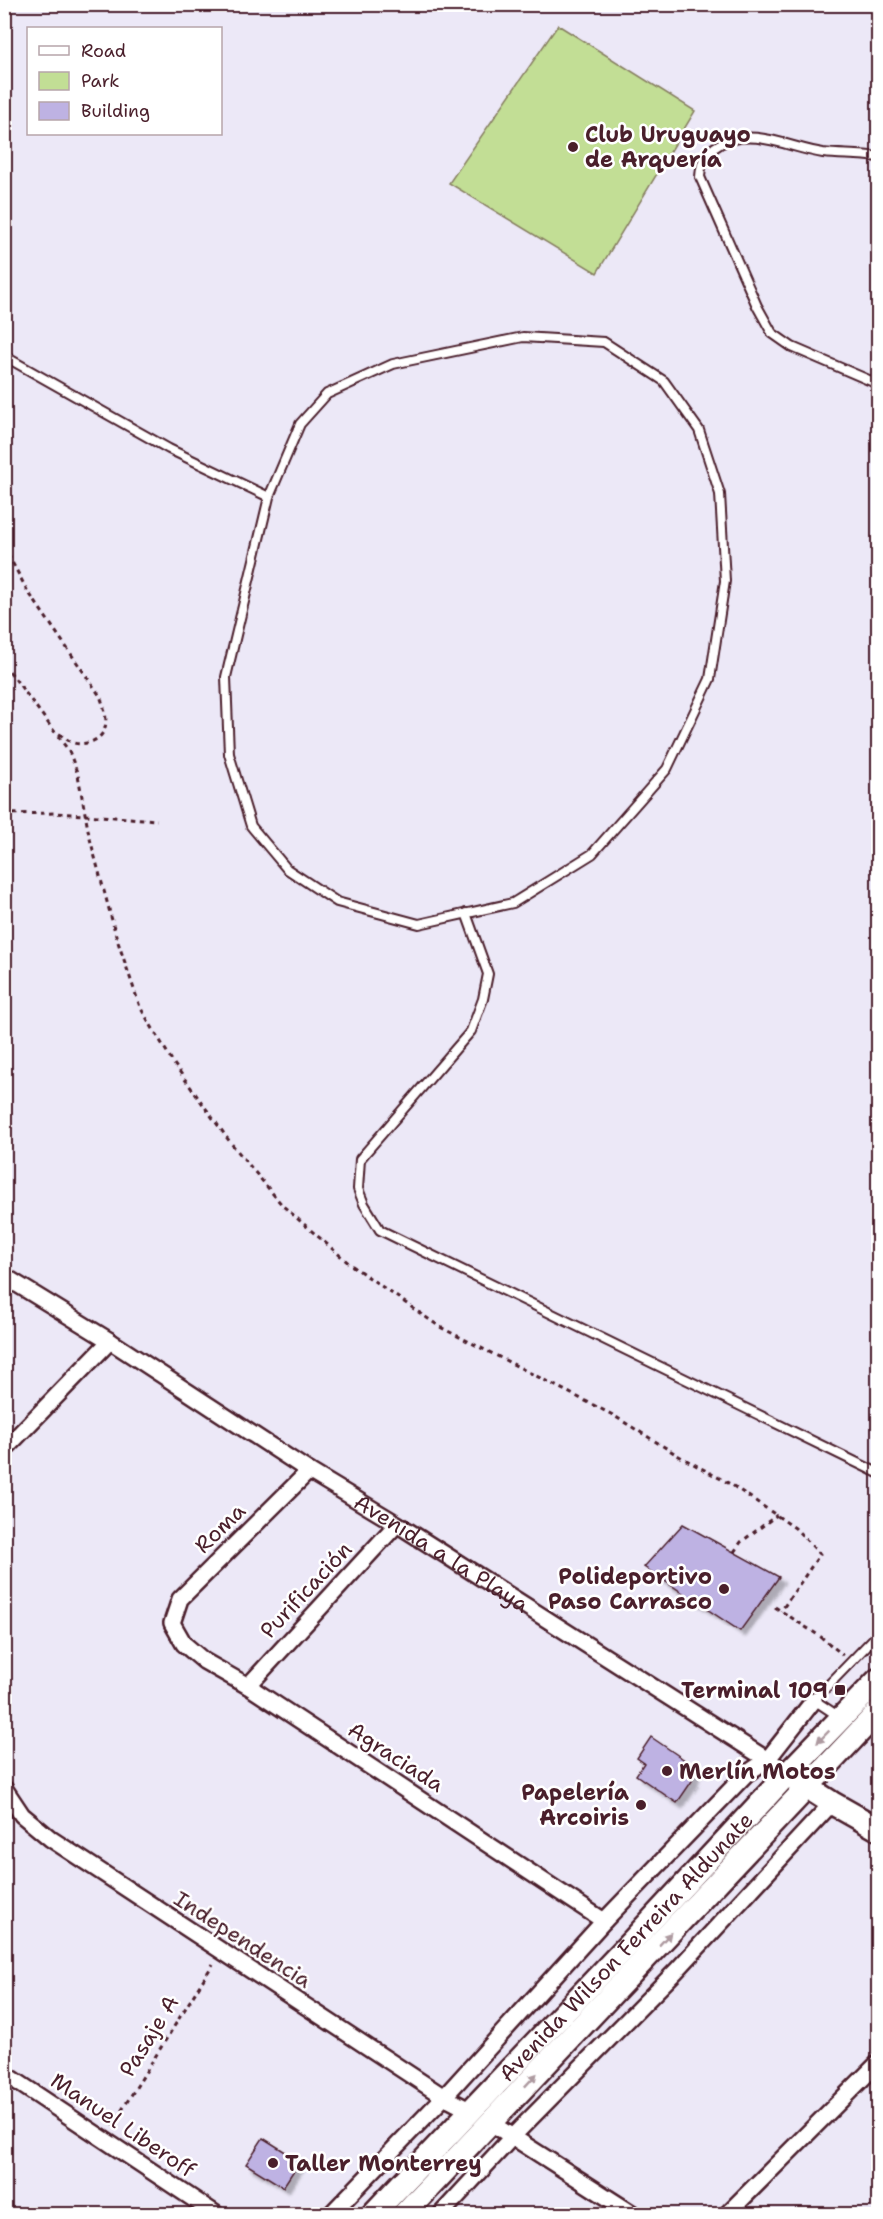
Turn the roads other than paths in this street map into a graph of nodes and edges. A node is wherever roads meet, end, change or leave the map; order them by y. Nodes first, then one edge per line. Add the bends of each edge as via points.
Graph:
1 (879, 157) edge
2 (4, 356) edge
3 (879, 384) edge
4 (269, 497) junction
5 (466, 913) junction
6 (4, 1276) edge
7 (110, 1341) junction
8 (4, 1450) edge
9 (309, 1472) junction
10 (879, 1473) edge
11 (397, 1524) junction
12 (172, 1623) joint
13 (879, 1634) edge
14 (879, 1680) edge
15 (248, 1686) junction
16 (814, 1700) junction
17 (879, 1712) edge
18 (842, 1718) junction
19 (767, 1760) junction
20 (788, 1773) junction
21 (807, 1787) junction
22 (4, 1788) edge
23 (832, 1803) junction
24 (879, 1829) edge
25 (604, 1921) junction
26 (879, 2063) edge
27 (4, 2073) edge
28 (444, 2097) junction
29 (481, 2117) junction
30 (513, 2136) junction
31 (216, 2214) edge
32 (331, 2214) edge
33 (373, 2214) edge
34 (404, 2214) edge
35 (441, 2214) edge
36 (633, 2214) edge
37 (727, 2214) edge

1 - 3 lane via 823,153 750,136 726,141 710,150 701,160 700,177 772,333 792,347
2 - 4 lane via 169,449
4 - 5 lane via 226,677 229,754 251,826 287,869 337,902 419,924
4 - 5 lane via 300,424 327,394 393,364 524,337 604,342 664,381 699,429 720,494 726,581 710,679 667,769 592,854 513,903
5 - 10 lane via 488,974 483,999 471,1031 360,1159 358,1189 380,1230
6 - 7 street, Avenida a la Playa
7 - 8 street
7 - 9 street, Avenida a la Playa
9 - 11 street, Avenida a la Playa
9 - 12 street, Roma via 180,1599
11 - 15 street, Purificación
11 - 19 street, Avenida a la Playa
12 - 15 street, Agraciada via 184,1644 204,1661
13 - 16 lane
14 - 18 main road, Avenida Wilson Ferreira Aldunate
15 - 25 street, Agraciada
16 - 18 lane
16 - 19 street, Avenida Wilson Ferreira Aldunate
17 - 21 main road, Avenida Wilson Ferreira Aldunate
18 -> 20 main road, Avenida Wilson Ferreira Aldunate
19 - 20 street, Avenida a la Playa
19 - 25 street, Avenida Wilson Ferreira Aldunate via 746,1774
20 - 21 main road, Avenida a la Playa
20 - 29 main road, Avenida Wilson Ferreira Aldunate
21 - 23 main road, Avenida a la Playa
29 -> 21 main road, Avenida Wilson Ferreira Aldunate
22 - 28 street, Independencia via 35,1828
23 - 24 main road, Avenida a la Playa
23 - 30 street via 676,1971
25 - 28 street, Avenida Wilson Ferreira Aldunate
26 - 37 street
27 - 31 street, Manuel Liberoff
28 - 29 street, Independencia
28 - 32 street, Avenida Wilson Ferreira Aldunate
29 - 30 street, Independencia
29 - 33 main road, Avenida Wilson Ferreira Aldunate
29 - 34 main road, Avenida Wilson Ferreira Aldunate
30 - 35 street
30 - 36 street, Independencia

